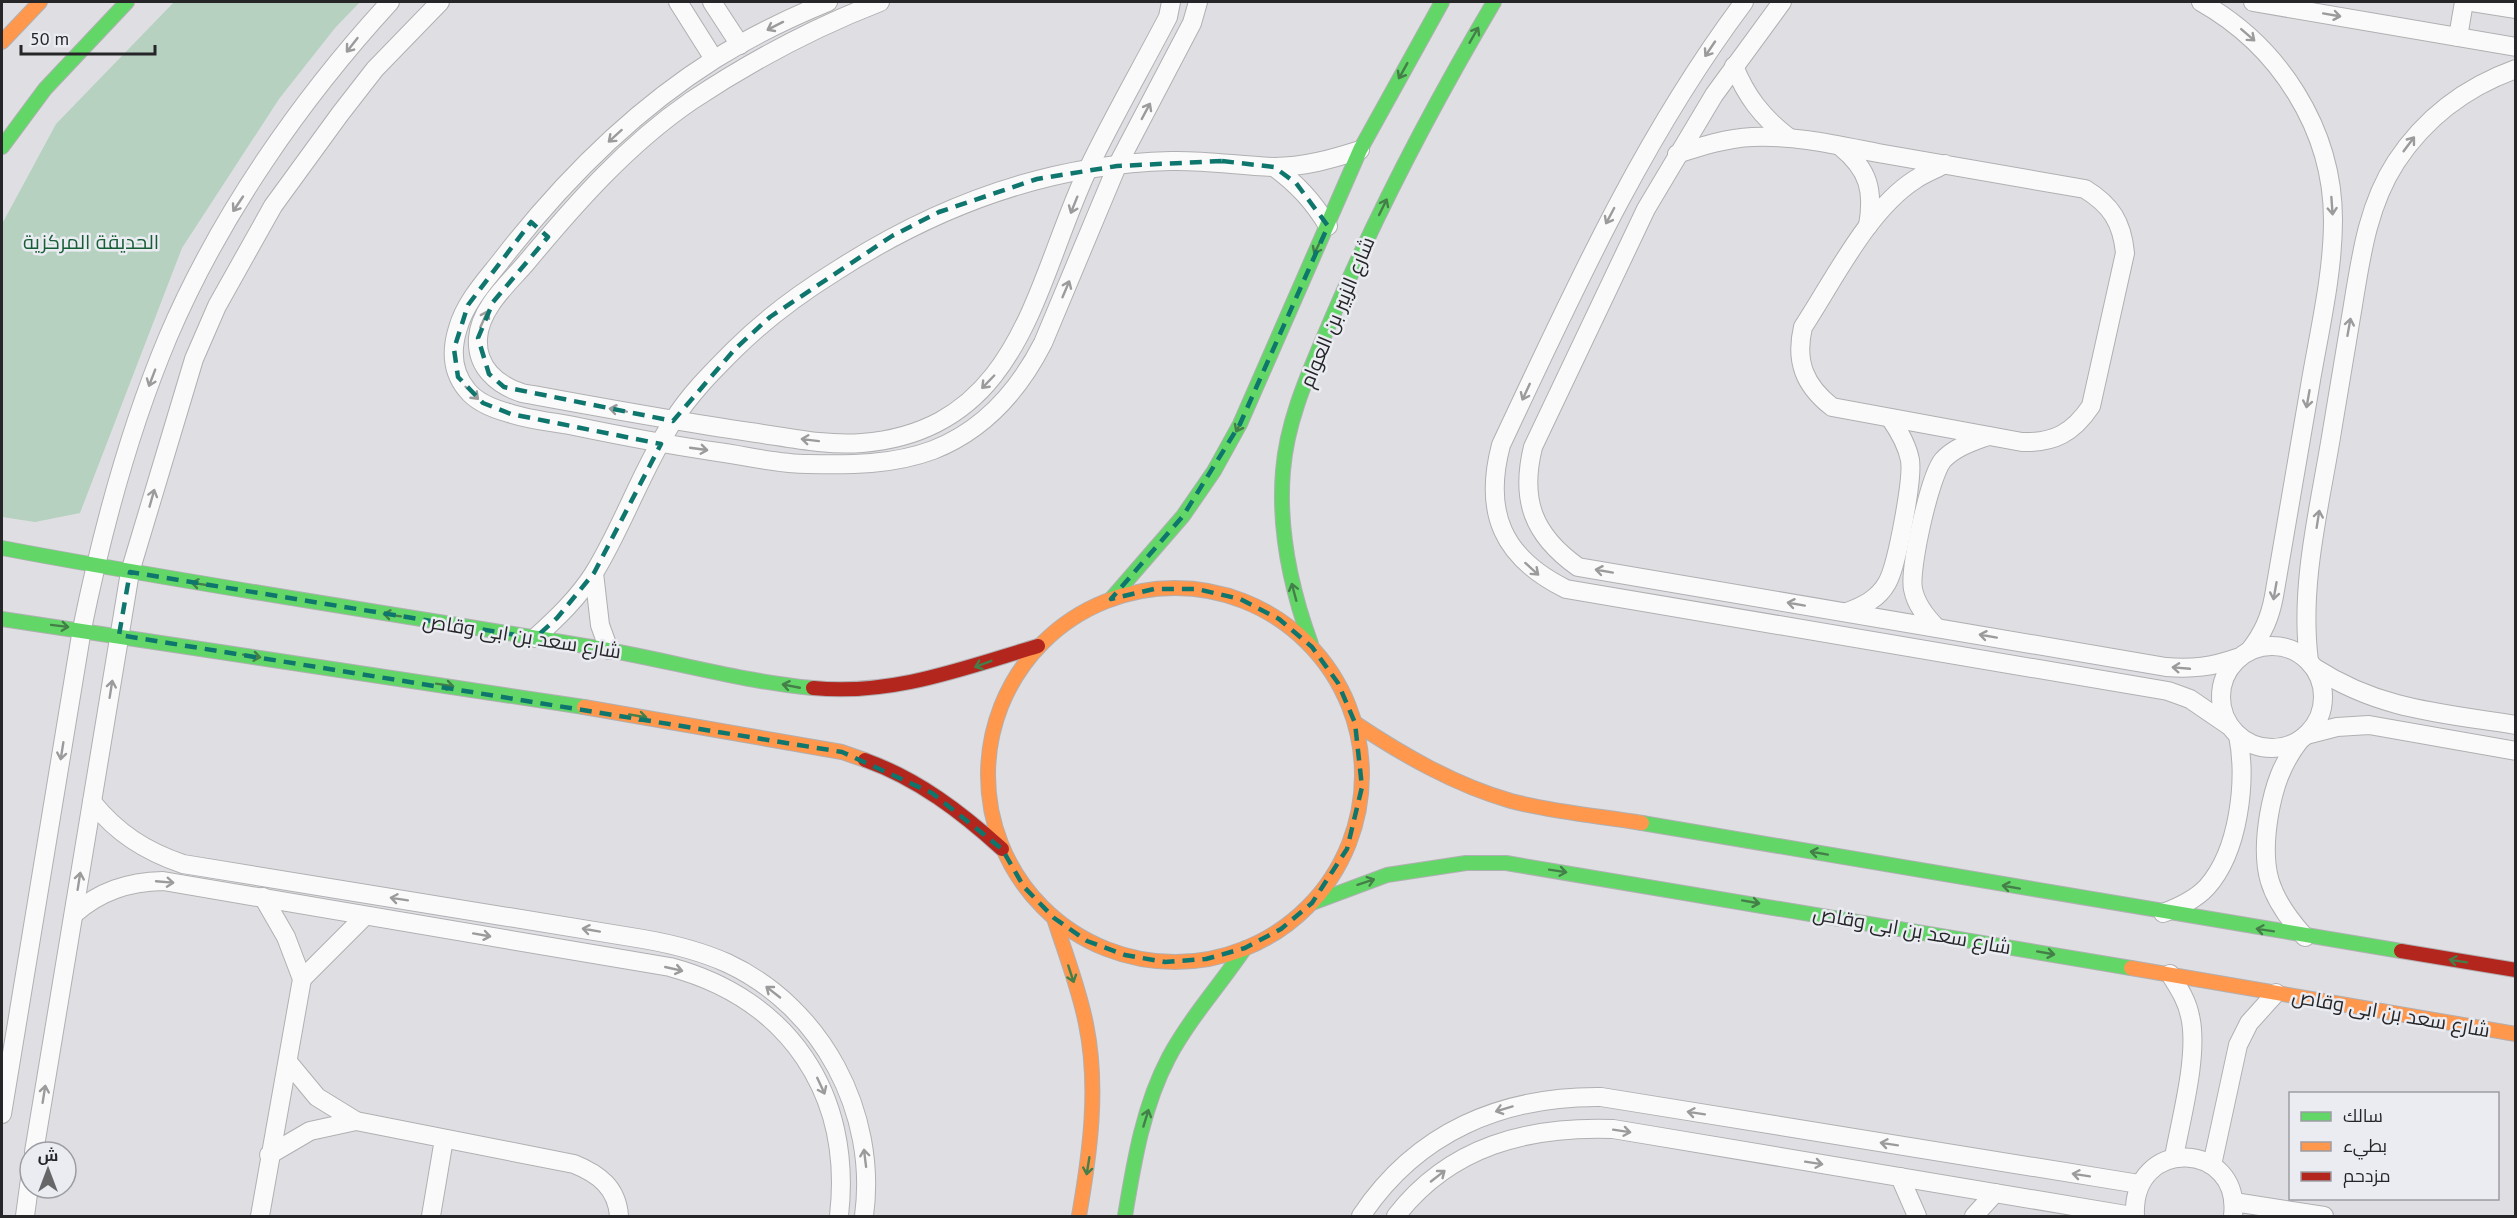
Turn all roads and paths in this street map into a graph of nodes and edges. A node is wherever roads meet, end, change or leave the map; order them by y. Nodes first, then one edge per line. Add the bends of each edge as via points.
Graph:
1 (40, 2) edge
2 (128, 2) edge
3 (390, 2) edge
4 (440, 2) edge
5 (678, 2) edge
6 (712, 2) edge
7 (828, 2) edge
8 (880, 2) edge
9 (1171, 2) edge
10 (1198, 2) edge
11 (1442, 2) edge
12 (1494, 2) edge
13 (1744, 2) edge
14 (1782, 2) edge
15 (2201, 2) edge
16 (2253, 2) edge
17 (2464, 2) edge
18 (2472, 2) edge
19 (2516, 9) edge
20 (17, 25) junction
21 (2, 30) edge
22 (2458, 37) junction
23 (2, 42) edge
24 (740, 45) junction
25 (2516, 47) edge
26 (714, 59) junction
27 (1734, 66) junction
28 (2516, 69) edge
29 (1788, 137) junction
30 (1840, 146) junction
31 (2, 147) edge
32 (1360, 150) junction
33 (1677, 154) junction
34 (1945, 164) junction
35 (1117, 166) junction
36 (1274, 167) junction
37 (1088, 170) junction
38 (531, 222) junction
39 (1328, 226) junction
40 (1868, 227) junction
41 (548, 237) junction
42 (1890, 418) junction
43 (673, 420) junction
44 (1988, 436) junction
45 (661, 444) junction
46 (1901, 522) junction
47 (1922, 525) junction
48 (2, 548) edge
49 (95, 567) junction
50 (130, 572) junction
51 (594, 573) junction
52 (1716, 590) junction
53 (1111, 599) junction
54 (1847, 612) junction
55 (1713, 614) junction
56 (2, 619) edge
57 (1937, 628) junction
58 (82, 629) junction
59 (119, 635) junction
60 (535, 638) junction
61 (1038, 646) junction
62 (1312, 647) junction
63 (609, 650) junction
64 (2244, 654) junction
65 (2312, 664) junction
66 (1355, 723) junction
67 (2516, 725) edge
68 (2233, 730) junction
69 (2303, 737) junction
70 (2516, 751) edge
71 (92, 802) junction
72 (1002, 849) junction
73 (263, 897) junction
74 (1312, 903) junction
75 (452, 908) junction
76 (2163, 913) junction
77 (74, 914) junction
78 (365, 916) junction
79 (1054, 918) junction
80 (448, 929) junction
81 (2305, 937) junction
82 (1245, 948) junction
83 (2516, 970) edge
84 (2170, 974) junction
85 (302, 980) junction
86 (2276, 993) junction
87 (2516, 1034) edge
88 (288, 1062) junction
89 (2, 1114) edge
90 (356, 1120) junction
91 (444, 1139) junction
92 (36, 1140) edge
93 (269, 1155) junction
94 (2174, 1158) junction
95 (2211, 1165) junction
96 (1900, 1177) junction
97 (2139, 1184) junction
98 (1995, 1193) junction
99 (27, 1200) edge
100 (2233, 1209) edge
101 (25, 1216) edge
102 (260, 1216) edge
103 (431, 1216) edge
104 (618, 1216) edge
105 (839, 1216) edge
106 (864, 1216) edge
107 (1080, 1216) edge
108 (1125, 1216) edge
109 (1361, 1216) edge
110 (1396, 1216) edge
111 (1917, 1216) edge
112 (1974, 1216) edge
113 (2134, 1216) edge
114 (2324, 1216) edge

1 - 20 street
2 - 31 street via 57,72
3 -> 49 street via 357,38 272,154 232,212 198,274 143,403
50 -> 4 street via 194,359 243,255 273,206 375,69
5 - 26 street
6 - 24 street
7 -> 24 street
8 - 41 street via 769,53 689,103 614,164
9 - 37 street via 1168,17
35 -> 10 street via 1192,23
11 -> 32 street
62 -> 12 street, شارع الزبير بن العوام via 1284,542 1283,469 1291,427 1339,301 1427,114
13 -> 55 street via 1692,75 1625,189 1501,445 1493,473 1494,503 1502,531 1518,556 1540,576 1566,589
14 - 27 street
15 -> 64 street via 2234,22 2286,77 2313,124 2330,187 2331,252 2271,616 2262,634
16 -> 22 street
17 - 22 street
18 - 19 street
20 - 21 street
20 - 23 street
22 - 25 street
24 - 26 street
26 -> 38 street via 628,124
27 - 29 street via 1754,106
27 - 33 street
65 -> 28 street via 2305,614 2307,590 2361,257 2372,213 2395,163 2415,136 2465,93
29 - 30 street
29 - 33 street via 1732,140
30 - 34 street
30 - 40 street via 1857,160 1868,181 1872,204
32 - 36 street via 1332,159
32 - 39 street
52 -> 33 street via 1578,567 1544,536 1527,492 1533,447 1618,264
34 - 40 street via 1915,179 1889,201
34 - 44 street via 2085,189 2115,215 2123,233 2125,253 2091,406 2080,423 2063,436 2043,443
35 - 36 street via 1222,161
35 - 37 street
45 -> 35 street via 805,464 873,463 904,459 962,435 1003,403 1029,370
36 - 39 street via 1296,183
37 - 43 street via 987,194 892,236 770,317 735,349
37 -> 43 street via 1022,335 989,382 944,417 891,438 843,443
38 - 41 street
38 -> 45 street via 468,305 454,349 458,377 469,393 483,403 511,414
39 -> 53 street via 1240,424 1214,471 1177,525
40 - 42 street via 1803,327 1800,363 1806,381 1832,407
43 -> 41 street via 522,393 504,387 489,374 480,357 478,338 482,320
42 - 44 street
42 - 46 street via 1905,443 1911,471
43 - 45 street
44 - 47 street via 1943,460 1933,475
45 - 51 street
46 - 47 street
46 - 54 street via 1887,583 1877,596
47 - 57 street via 1912,574 1913,589 1918,604
48 - 49 street, شارع سعد بن ابى وقاص
49 - 50 street, شارع سعد بن ابى وقاص
49 - 58 street
50 - 59 street
60 -> 50 street, شارع سعد بن ابى وقاص
51 - 60 street
51 - 63 street via 600,625
54 -> 52 street
52 - 55 street
53 - 61 street via 1072,618
53 - 62 street via 1154,589 1208,592 1240,599 1279,619
54 - 57 street
55 - 68 street via 2168,690 2190,699
56 -> 58 street
64 -> 57 street via 2214,666 2166,667
58 - 59 street
58 -> 89 street
71 -> 59 street
59 -> 72 street via 612,711 842,752 889,770 932,793
60 - 63 street, شارع سعد بن ابى وقاص
61 -> 63 street, شارع سعد بن ابى وقاص via 931,680 855,690 804,689
61 - 72 street via 1012,681 994,721 987,764 989,807
62 - 66 street via 1338,682
64 - 65 street via 2275,645 2293,650
64 - 68 street via 2225,676 2220,697
65 - 67 street via 2357,693 2380,701
65 - 69 street via 2323,696 2315,724
66 - 74 street via 1361,754 1358,819 1337,868
76 -> 66 street via 1512,801 1446,778
68 - 69 street via 2249,743 2268,747 2288,745
68 - 76 street via 2242,784 2230,846 2221,868 2206,888
69 - 70 street via 2337,727 2369,725
69 - 81 street via 2277,781 2264,847 2266,872 2275,896
75 -> 71 street via 183,864 123,835
77 -> 71 street
72 - 79 street via 1023,887
77 -> 73 street via 103,893 141,882 163,881
73 - 78 street
73 - 85 street via 286,937
74 - 82 street via 1281,929
74 -> 84 street, شارع سعد بن ابى وقاص via 1348,887 1397,873 1466,863 1506,863
75 - 80 street
106 -> 75 street via 863,1141 846,1086 817,1036 777,994 728,963 673,945
81 -> 76 street
92 -> 77 street
78 - 80 street
78 - 85 street
79 - 82 street via 1087,941 1125,956 1206,959
79 -> 107 street via 1089,1036 1094,1119
80 -> 105 street via 670,967 695,974 743,997 783,1030 800,1050 829,1104 842,1163
83 -> 81 street
108 -> 82 street via 1136,1149 1160,1081 1179,1040
84 - 86 street, شارع سعد بن ابى وقاص
84 - 94 street via 2190,1015 2193,1040
85 - 88 street
86 - 87 street, شارع سعد بن ابى وقاص
86 - 95 street via 2248,1023 2238,1044
88 - 90 street via 317,1097
88 - 93 street
90 - 91 street
90 - 93 street via 310,1131
91 - 103 street
91 - 104 street via 574,1164 595,1172 610,1187
93 - 102 street
94 - 95 street via 2200,1159
94 - 97 street via 2160,1163
95 - 100 street via 2230,1188
96 - 98 street
110 -> 96 street via 1433,1180 1486,1147 1527,1133 1570,1127 1613,1129
96 - 111 street
97 -> 109 street via 1601,1097 1570,1097 1509,1107 1452,1131 1402,1168
97 - 113 street
98 - 112 street
98 - 113 street
99 - 101 street
100 - 114 street

